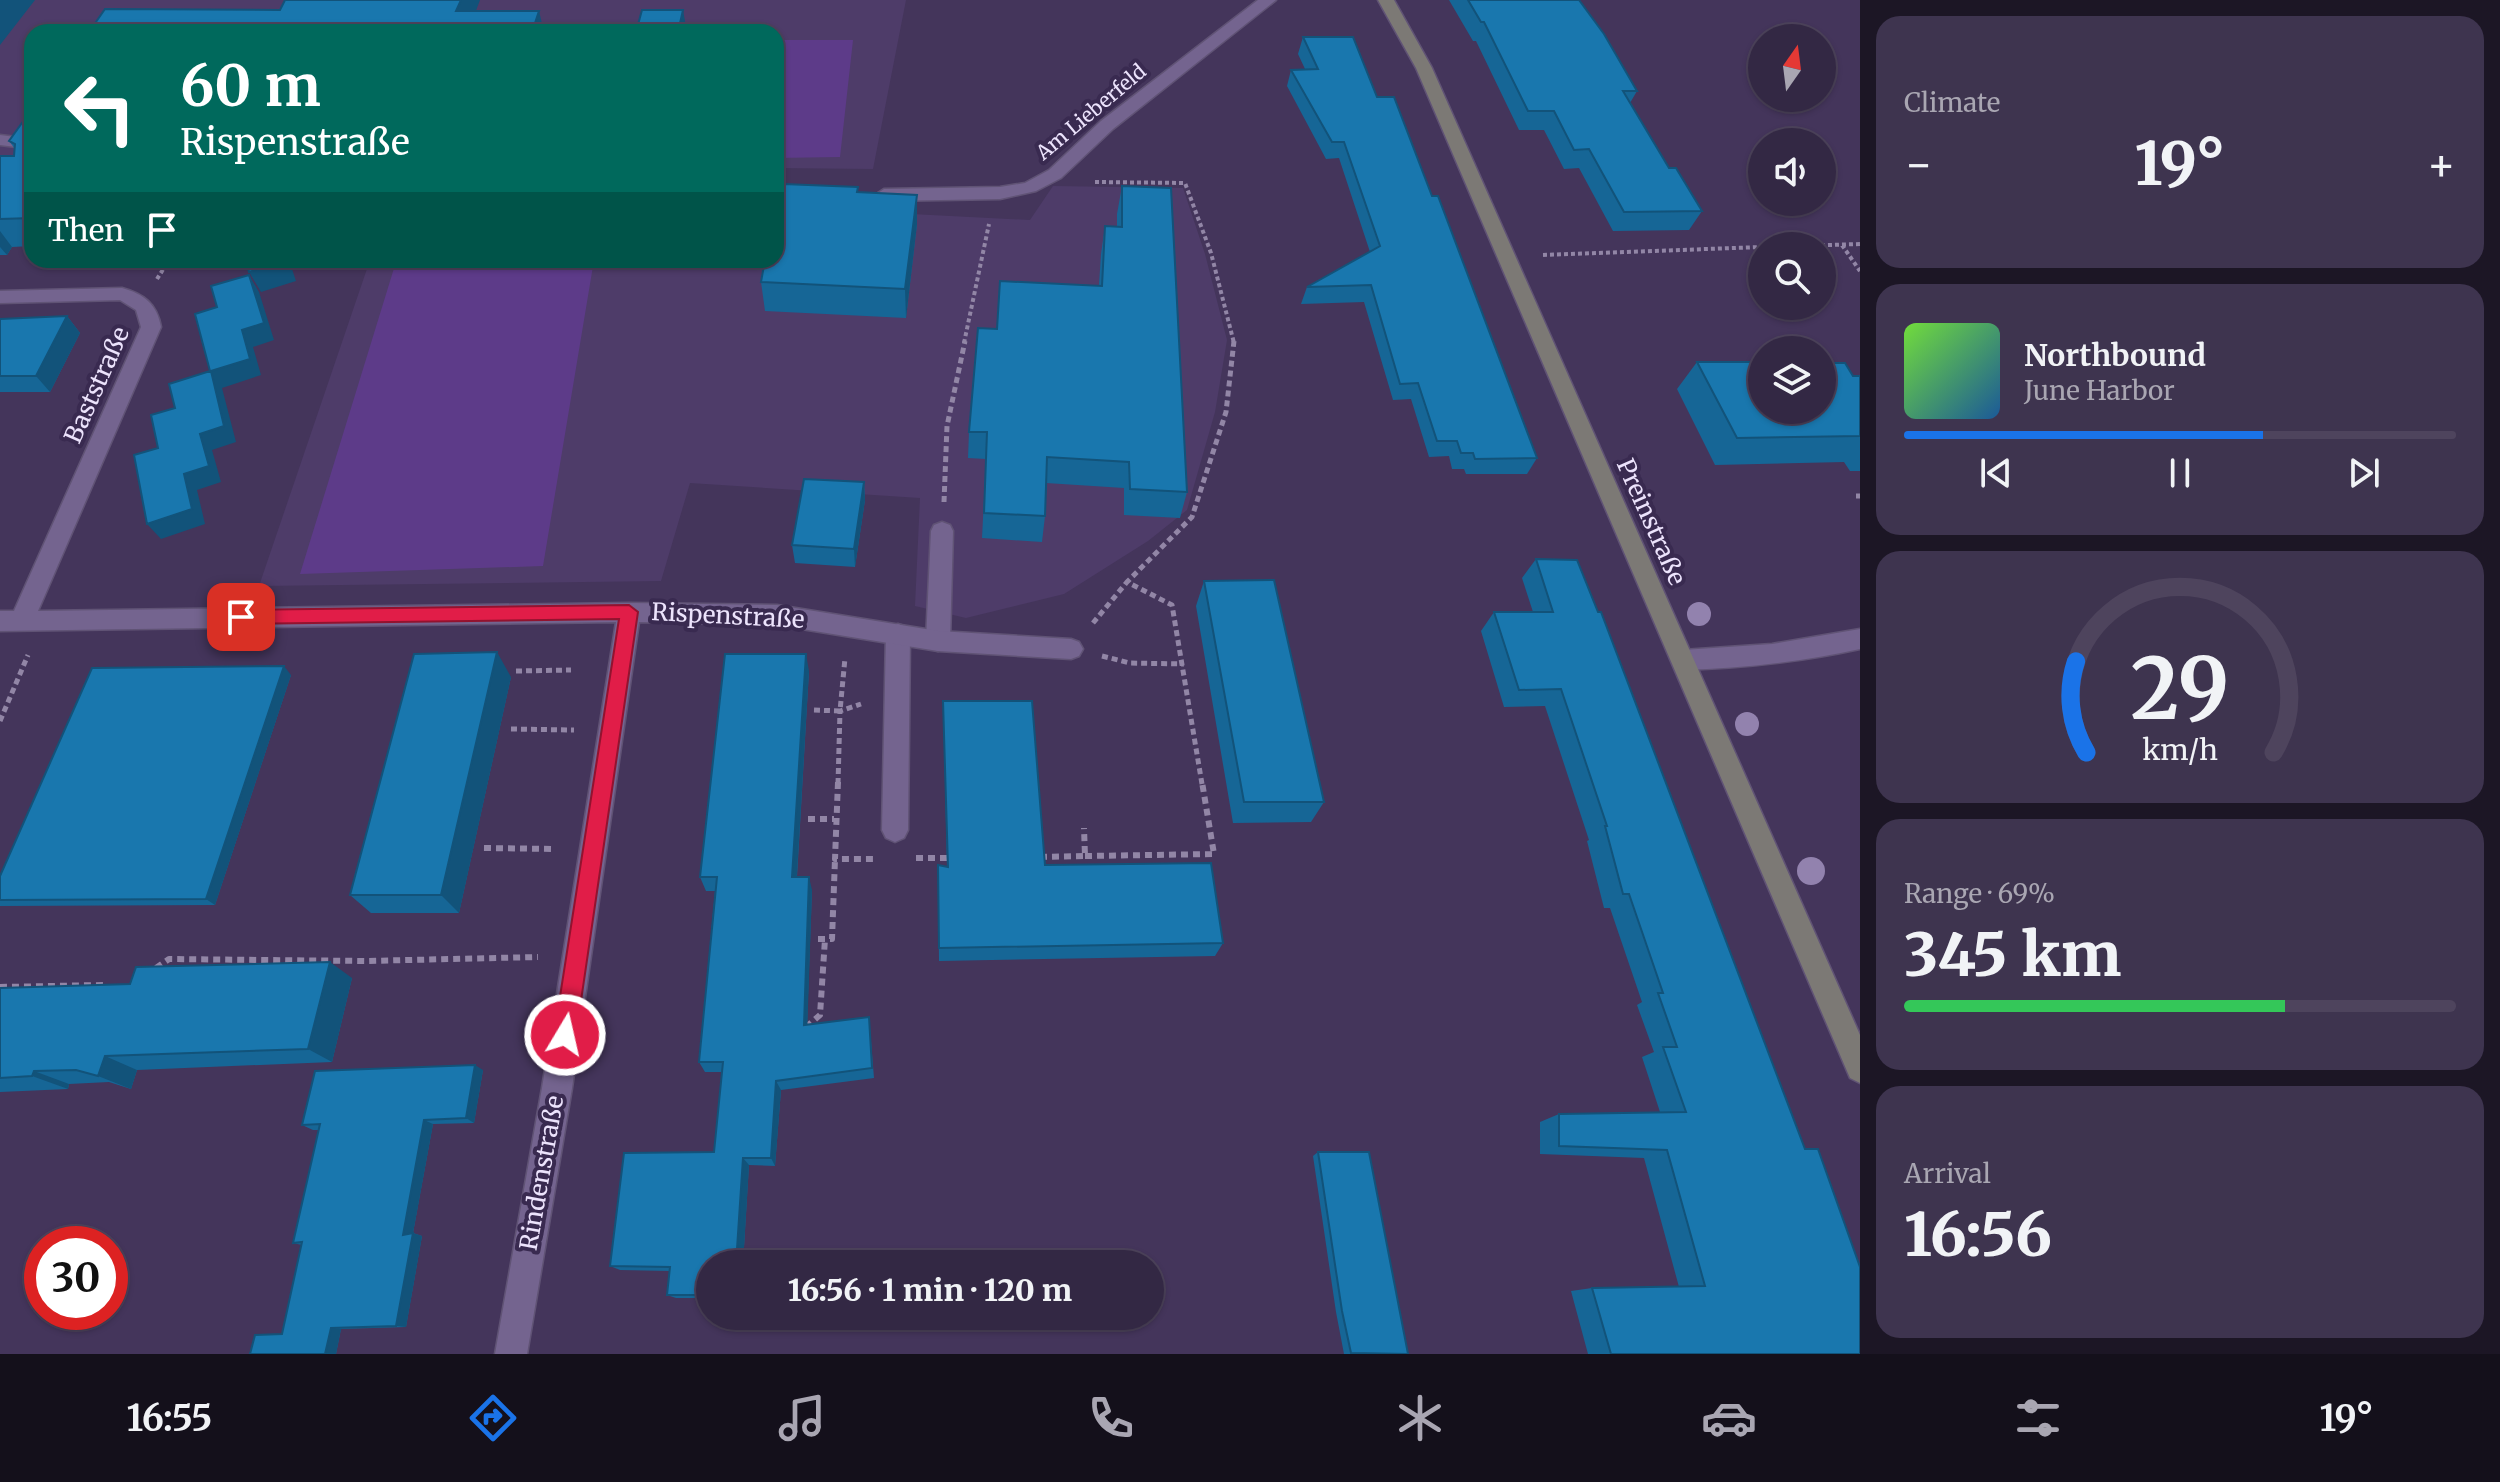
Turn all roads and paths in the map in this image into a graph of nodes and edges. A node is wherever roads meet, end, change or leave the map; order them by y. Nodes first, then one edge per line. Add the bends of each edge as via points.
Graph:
1 (1268, 0) edge
2 (1386, 0) edge
3 (0, 140) edge
4 (24, 143) edge
5 (1055, 174) junction
6 (870, 194) edge
7 (992, 216) dead end
8 (1860, 244) edge
9 (1836, 245) edge
10 (1842, 245) junction
11 (1748, 247) edge
12 (1506, 256) junction
13 (1860, 271) edge
14 (0, 297) edge
15 (942, 531) joint
16 (1127, 582) junction
17 (629, 612) junction
18 (11, 621) edge
19 (898, 634) junction
20 (1860, 639) edge
21 (938, 641) junction
22 (846, 646) dead end
23 (32, 647) dead end
24 (1071, 649) junction
25 (1683, 660) junction
26 (1184, 664) junction
27 (571, 670) dead end
28 (516, 671) dead end
29 (814, 710) dead end
30 (0, 721) edge
31 (511, 729) dead end
32 (582, 730) dead end
33 (808, 819) dead end
34 (834, 819) dead end
35 (895, 830) dead end
36 (484, 848) dead end
37 (560, 849) dead end
38 (1085, 856) dead end
39 (835, 859) dead end
40 (541, 957) dead end
41 (145, 976) edge
42 (119, 985) edge
43 (0, 987) edge
44 (802, 1031) edge
45 (1860, 1068) edge
46 (511, 1354) edge

1 - 5 street, Am Lieberfeld via 1107,125
2 - 12 street, Preinstraße via 1424,68
3 - 4 street
5 - 6 street, Am Lieberfeld via 1030,187 1000,193
5 - 16 path via 1045,182 1185,183 1234,339 1226,412 1192,517
7 - 15 path via 947,426
8 - 10 path
9 - 10 path
10 - 13 path
11 - 12 path
12 - 25 street, Preinstraße
14 - 18 street, Baststraße via 122,294 141,301 151,327
15 - 21 street
16 - 24 path
16 - 26 path via 1172,605
17 - 18 street, Rispenstraße
17 - 19 street, Rispenstraße via 777,615
17 - 46 street, Rindenstraße
19 - 21 street, Rispenstraße
19 - 35 street
20 - 25 street via 1736,659
21 - 24 street, Rispenstraße
22 - 29 path via 840,711
23 - 30 path
24 - 26 path via 1130,663
25 - 45 street, Preinstraße
26 - 38 path via 1214,854
27 - 28 path
31 - 32 path
33 - 34 path
36 - 37 path
39 - 44 path via 832,939 821,939 820,1015
40 - 41 path via 169,959
42 - 43 path

